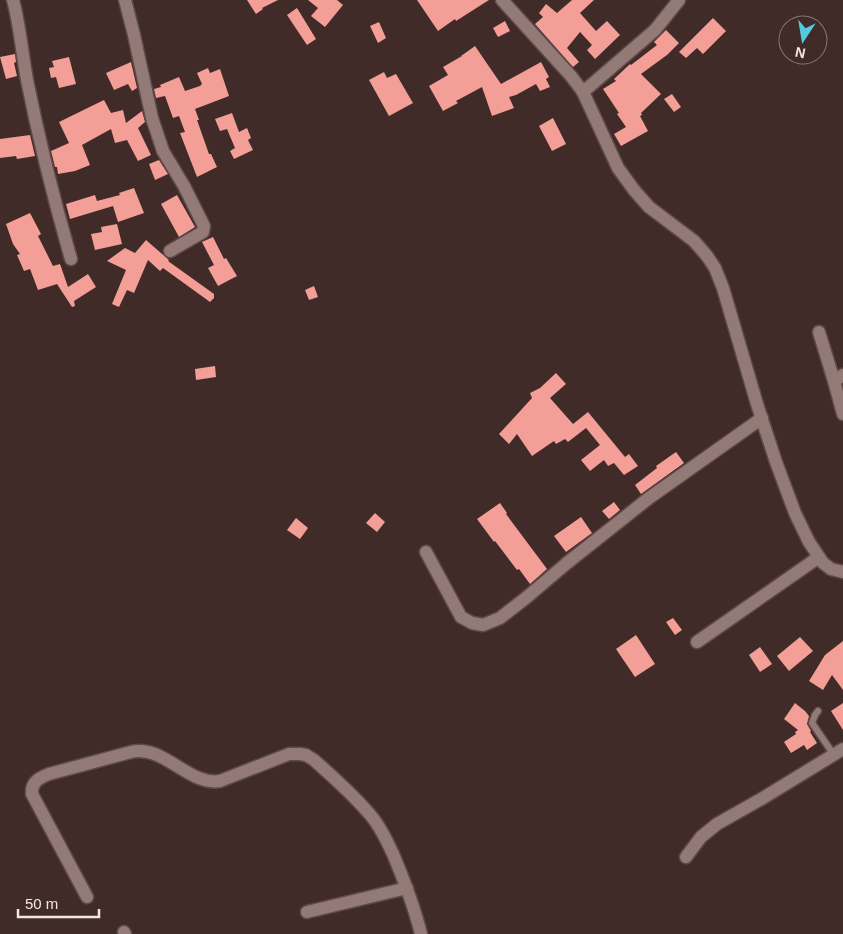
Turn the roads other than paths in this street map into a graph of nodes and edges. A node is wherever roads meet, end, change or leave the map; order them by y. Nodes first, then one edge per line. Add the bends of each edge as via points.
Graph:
1 (13, 0) edge
2 (125, 0) edge
3 (502, 0) edge
4 (679, 0) edge
5 (583, 92) junction
6 (170, 251) dead end
7 (71, 259) dead end
8 (819, 332) dead end
9 (839, 378) edge
10 (843, 414) edge
11 (762, 418) junction
12 (426, 552) dead end
13 (819, 557) junction
14 (843, 572) edge
15 (696, 642) dead end
16 (818, 711) dead end
17 (838, 752) edge
18 (686, 857) dead end
19 (407, 888) junction
20 (87, 897) dead end
21 (307, 912) dead end
22 (421, 934) edge

1 - 7 street via 41,144
2 - 6 street via 152,118 163,151 204,226 203,232
3 - 5 street
4 - 5 street via 655,30
5 - 11 street via 618,168 634,190 649,207 694,242 714,268
8 - 9 street
9 - 10 street
11 - 12 street via 649,498 500,618 483,625 472,624 461,617
11 - 13 street via 795,513
13 - 14 street via 831,569
13 - 15 street
16 - 17 lane via 812,723
17 - 18 street via 717,824 701,837
19 - 20 street via 384,835 372,818 349,792 306,755 281,757 215,782 200,778 154,754 137,751 48,774 36,781 32,788 32,794
19 - 21 street
19 - 22 street

